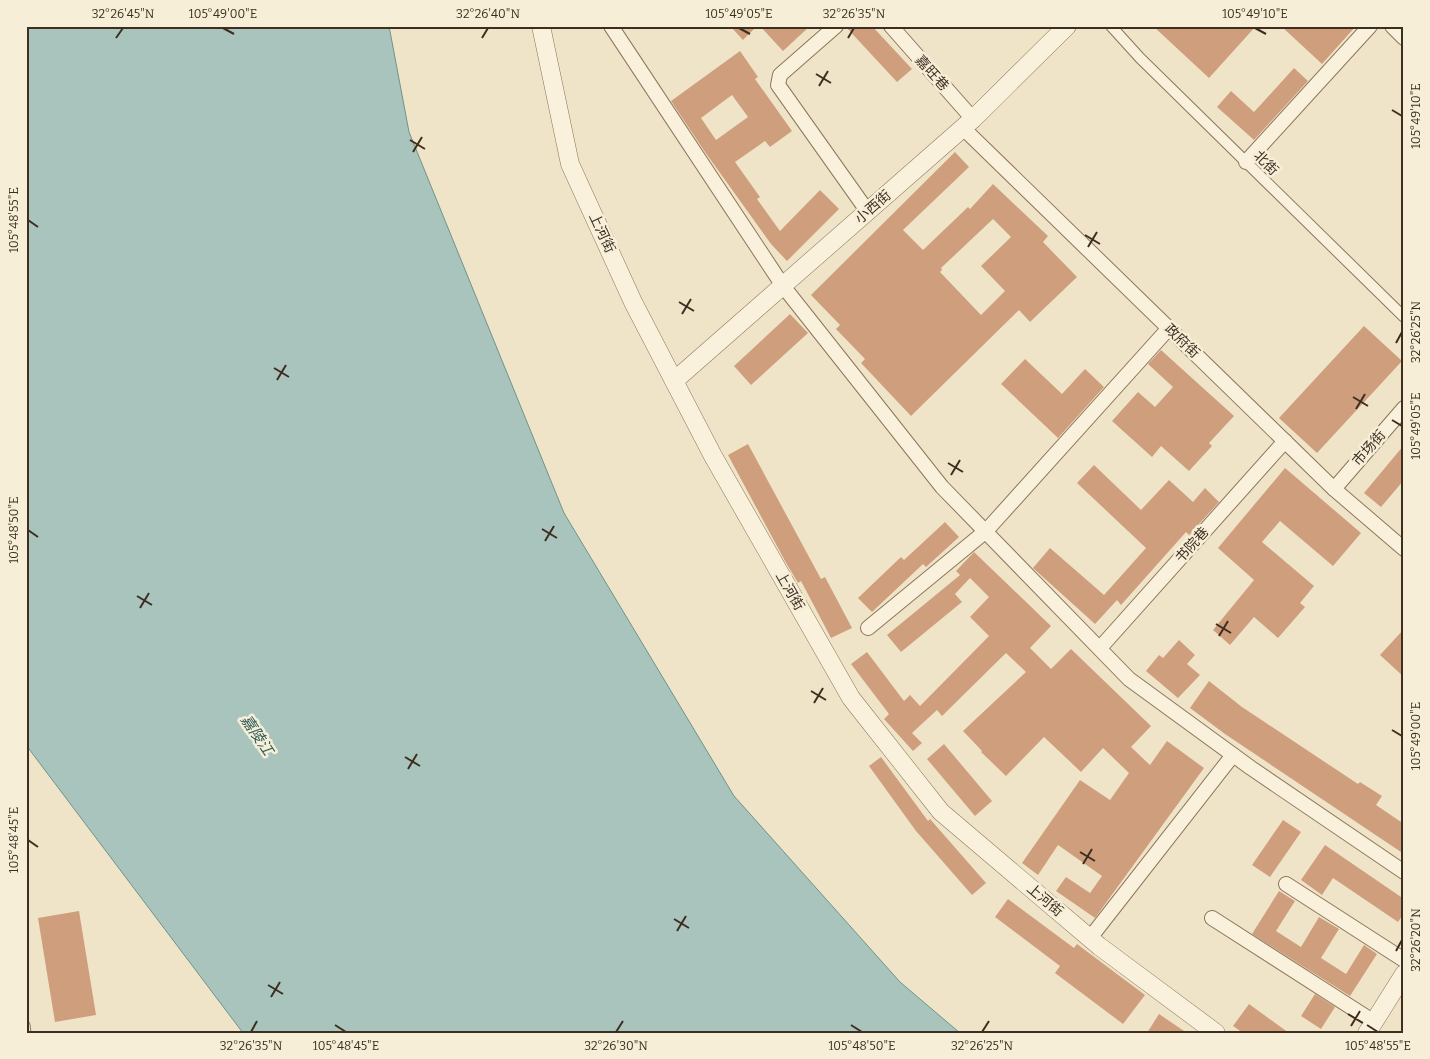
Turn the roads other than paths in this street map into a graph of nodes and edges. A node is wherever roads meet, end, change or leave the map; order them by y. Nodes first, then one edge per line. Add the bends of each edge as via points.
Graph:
1 (541, 26) edge
2 (611, 26) edge
3 (836, 26) edge
4 (891, 26) edge
5 (1066, 26) edge
6 (1111, 26) edge
7 (1370, 26) edge
8 (1392, 26) edge
9 (1404, 38) edge
10 (968, 123) junction
11 (1246, 162) junction
12 (868, 212) junction
13 (783, 286) junction
14 (1404, 317) edge
15 (1169, 328) junction
16 (674, 381) junction
17 (1404, 408) edge
18 (1285, 441) junction
19 (1334, 488) junction
20 (986, 531) junction
21 (1404, 550) edge
22 (868, 628) dead end
23 (1100, 648) junction
24 (1233, 755) junction
25 (1404, 872) edge
26 (1286, 884) dead end
27 (1212, 918) dead end
28 (1090, 938) junction
29 (1404, 960) edge
30 (1402, 980) edge
31 (26, 1025) edge
32 (1370, 1027) edge
33 (27, 1033) edge
34 (1216, 1033) edge

1 - 16 street, 上河街 via 570,164 633,302
2 - 13 street
3 - 12 street via 780,75 778,85
4 - 10 street, 嘉旺巷
5 - 10 street, 小西街
6 - 11 street, 北街
7 - 11 street
8 - 9 street
10 - 12 street, 小西街
10 - 15 street, 政府街
11 - 14 street, 北街
12 - 13 street, 小西街
13 - 16 street, 小西街
13 - 20 street via 942,487
15 - 18 street, 政府街
15 - 20 street
16 - 28 street, 上河街 via 712,456 851,698 941,812
17 - 19 street, 市场街
18 - 19 street, 政府街
18 - 23 street, 书院巷
19 - 21 street, 政府街
20 - 22 street
20 - 23 street
23 - 24 street via 1130,679
24 - 25 street
24 - 28 street
26 - 29 street
27 - 32 street
28 - 34 street, 上河街
30 - 32 street
31 - 33 lane

